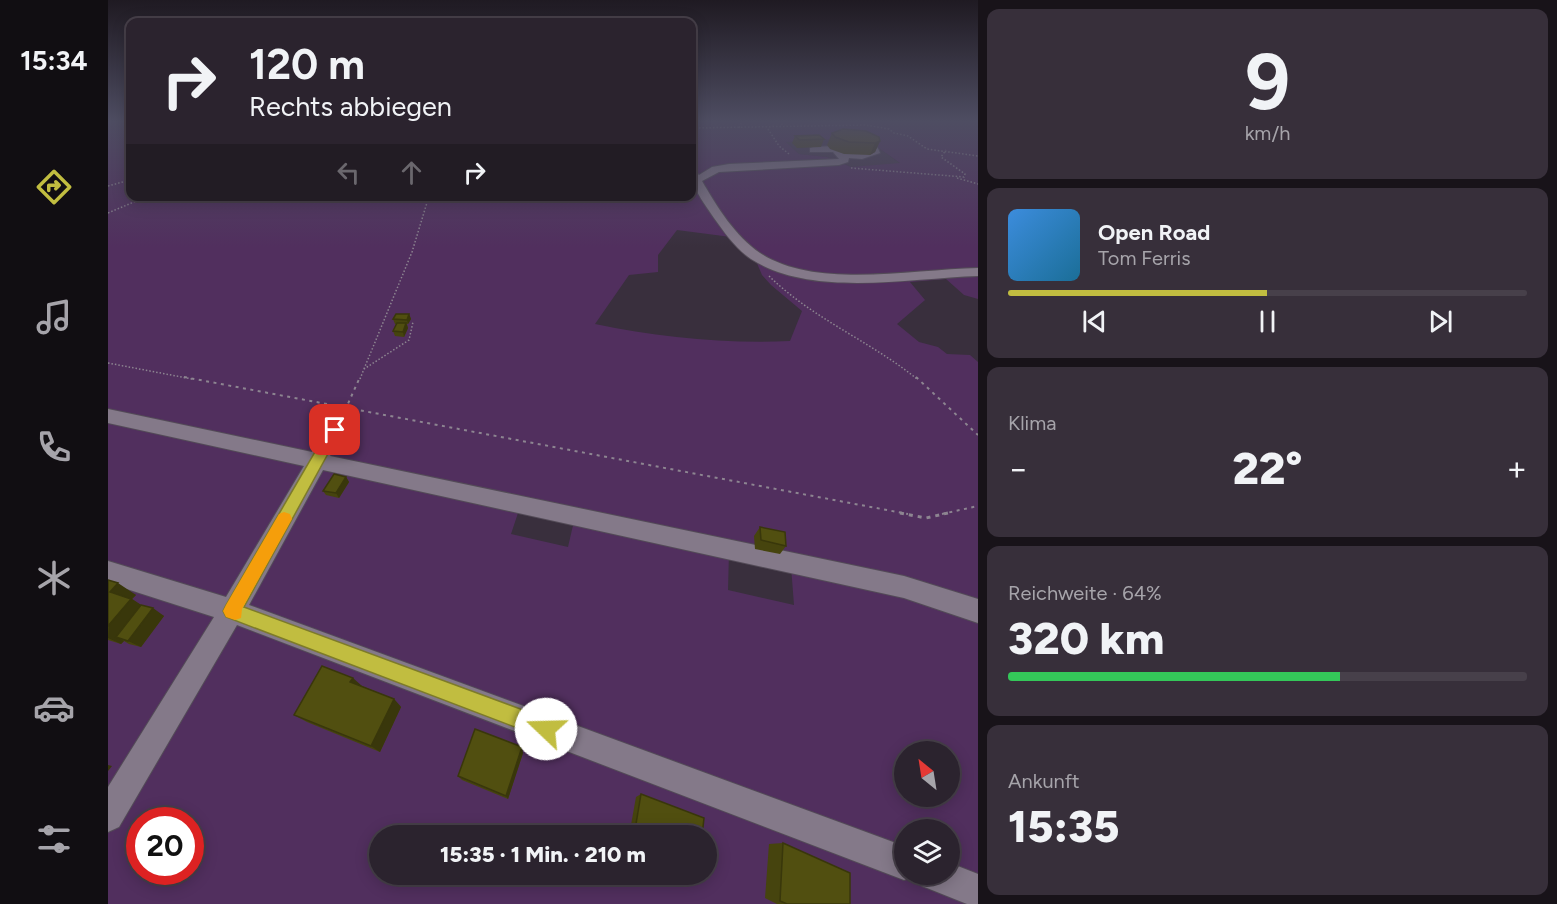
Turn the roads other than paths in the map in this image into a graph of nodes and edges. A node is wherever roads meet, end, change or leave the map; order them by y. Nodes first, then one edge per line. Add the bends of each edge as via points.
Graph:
1 (832, 162) edge
2 (696, 175) edge
3 (696, 179) edge
4 (978, 272) edge
5 (108, 416) edge
6 (335, 430) dead end
7 (318, 460) junction
8 (108, 572) edge
9 (232, 611) junction
10 (978, 611) edge
11 (108, 816) edge
12 (894, 859) edge
13 (960, 884) edge
14 (978, 891) edge

1 - 2 lane via 721,168
3 - 4 lane via 738,239 762,259 790,270 841,278
5 - 7 lane
6 - 7 lane
7 - 9 lane
7 - 10 lane via 904,587
8 - 9 lane
9 - 11 lane
9 - 12 lane
13 - 14 lane

